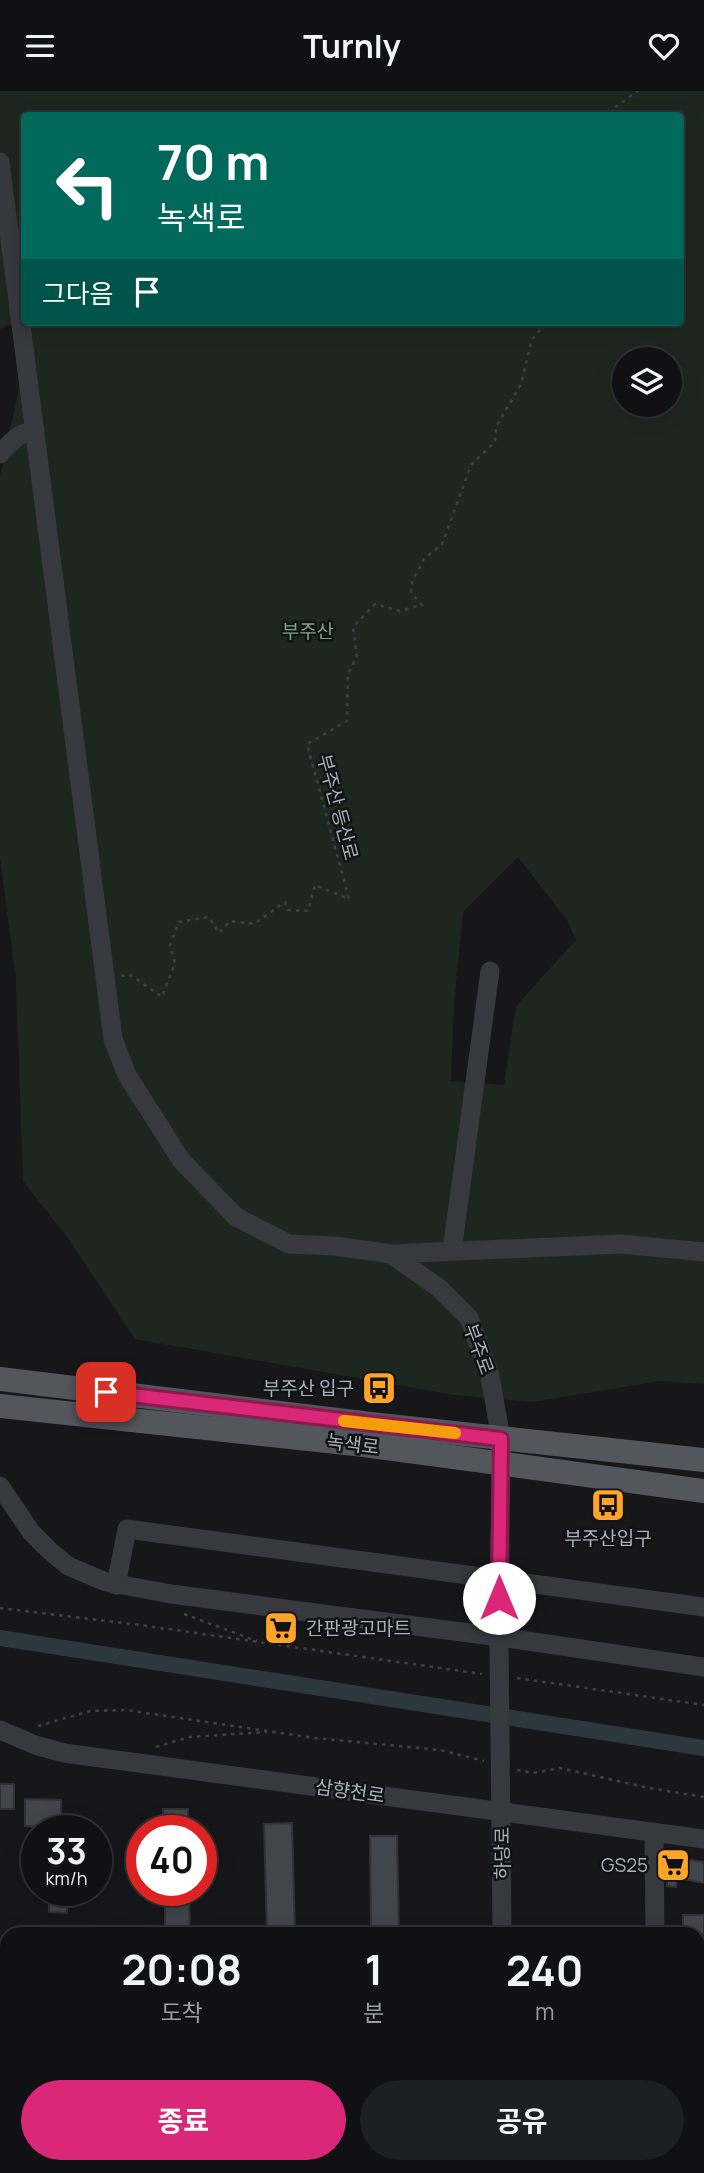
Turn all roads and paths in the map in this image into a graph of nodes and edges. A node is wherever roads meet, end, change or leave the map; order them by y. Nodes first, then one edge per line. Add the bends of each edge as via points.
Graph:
1 (638, 91) edge
2 (615, 112) edge
3 (0, 162) edge
4 (21, 323) edge
5 (21, 326) edge
6 (544, 326) edge
7 (35, 430) junction
8 (0, 454) edge
9 (490, 971) dead end
10 (107, 977) junction
11 (452, 1251) junction
12 (704, 1252) edge
13 (391, 1254) junction
14 (0, 1379) edge
15 (0, 1406) edge
16 (501, 1439) junction
17 (704, 1460) edge
18 (499, 1464) junction
19 (0, 1486) edge
20 (704, 1491) edge
21 (499, 1578) junction
22 (116, 1585) junction
23 (704, 1607) edge
24 (0, 1608) edge
25 (184, 1614) dead end
26 (500, 1641) junction
27 (263, 1643) junction
28 (704, 1667) edge
29 (483, 1674) dead end
30 (510, 1677) dead end
31 (704, 1705) edge
32 (274, 1732) junction
33 (4, 1733) edge
34 (152, 1748) dead end
35 (500, 1767) junction
36 (704, 1797) edge
37 (501, 1811) junction
38 (654, 1832) junction
39 (704, 1839) edge
40 (502, 1927) edge
41 (655, 1927) edge

1 - 2 path
3 - 4 street
5 - 7 street
6 - 10 path, 부주산 등산로 via 532,339 522,384 496,427 495,442 471,465 442,544 424,559 412,582 411,593 422,605 399,611 375,604 353,627 357,656 348,674 347,721 307,744 349,899 315,885 308,911 288,910 285,902 254,925 230,921 219,933 209,917 179,922 170,945 175,963 162,997 131,975
7 - 8 street via 13,439
7 - 10 street
9 - 11 street
10 - 13 street via 113,1039 127,1075 181,1160 236,1217 289,1244
11 - 12 street via 621,1244
11 - 13 street
13 - 16 street, 부주로 via 439,1288 469,1318 490,1376
14 - 16 main road, 녹색로
15 - 18 main road, 녹색로 via 364,1444
16 - 17 main road, 녹색로
16 - 18 street
18 - 20 main road, 녹색로
18 - 21 street
19 - 22 street via 50,1551 68,1566
21 - 22 street via 127,1529
21 - 23 street
21 - 26 street
22 - 26 street
24 - 27 path
25 - 27 path
26 - 28 street
26 - 35 street, 하당로
27 - 29 path
30 - 31 path
32 - 33 path via 126,1710 90,1711
32 - 34 path via 189,1737
32 - 35 path via 440,1749
33 - 37 street, 삼향천로 via 64,1753
35 - 36 path via 533,1773 560,1768
35 - 37 street, 하당로
37 - 38 street, 삼향천로
37 - 40 street, 하당로
38 - 39 street, 삼향천로
38 - 41 street

